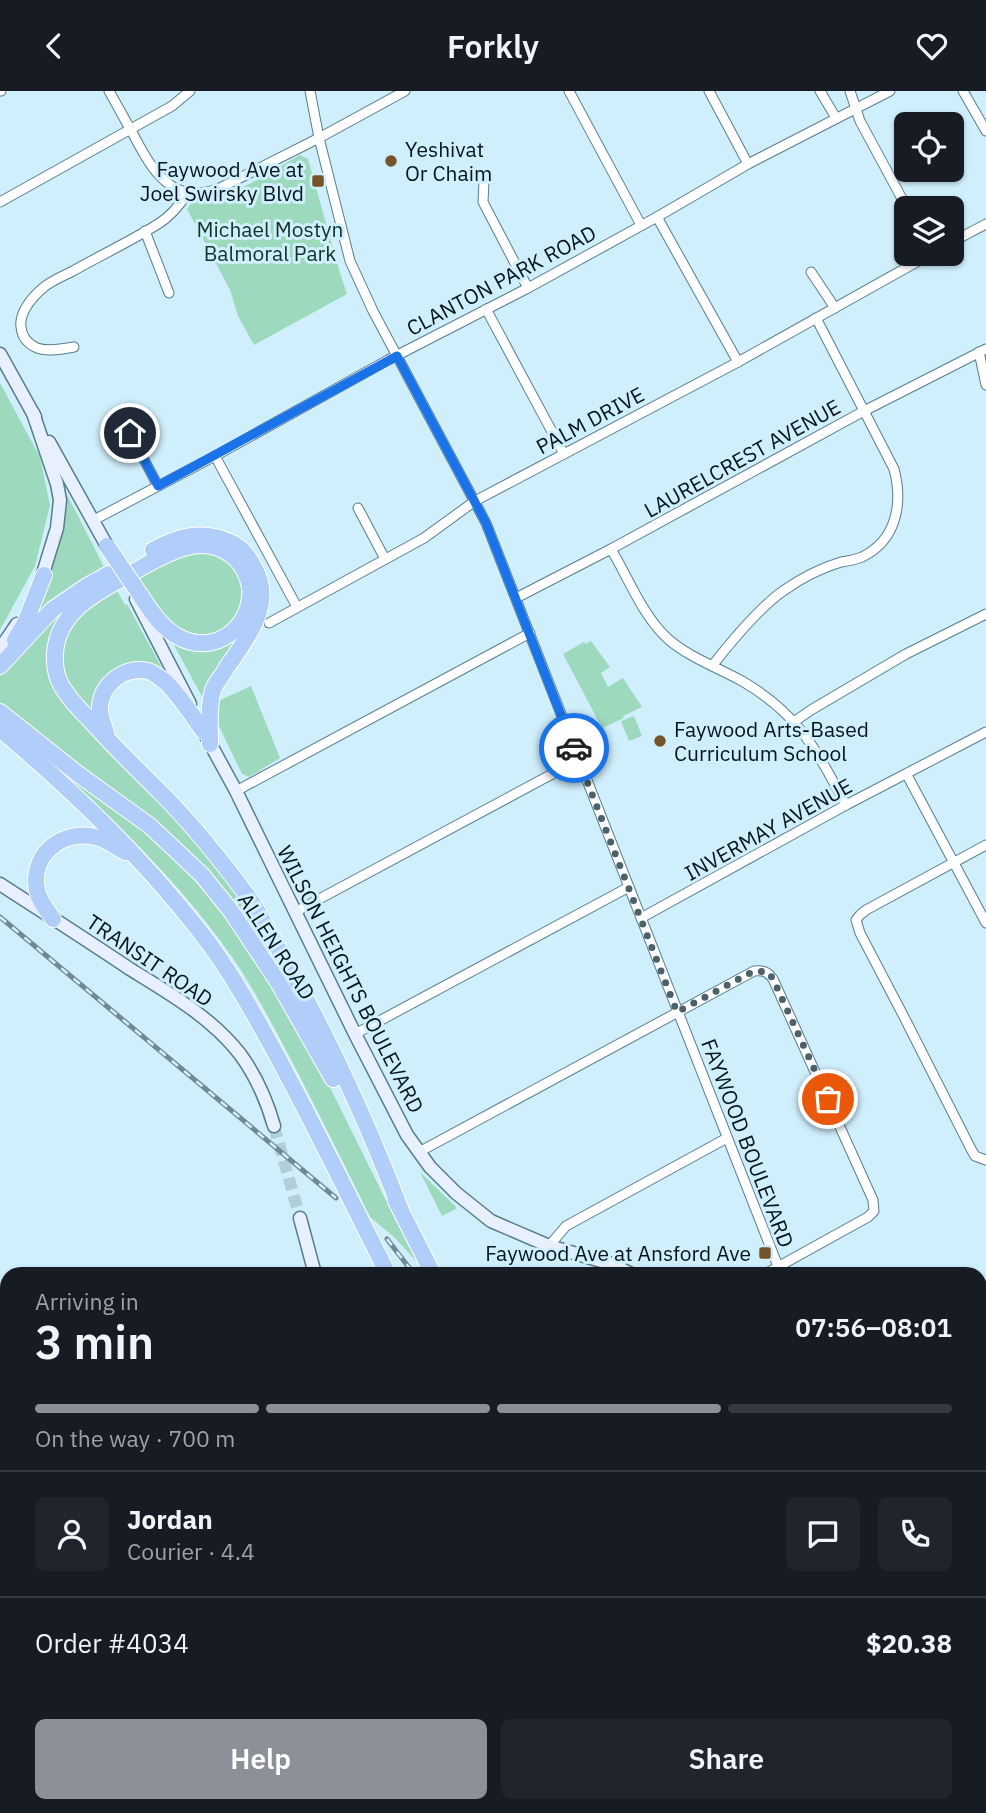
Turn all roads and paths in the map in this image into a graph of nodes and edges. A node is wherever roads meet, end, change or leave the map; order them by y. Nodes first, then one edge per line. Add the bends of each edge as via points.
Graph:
1 (108, 91) edge
2 (190, 91) edge
3 (310, 91) edge
4 (405, 91) edge
5 (569, 91) edge
6 (709, 91) edge
7 (820, 91) edge
8 (850, 91) edge
9 (890, 91) edge
10 (963, 91) edge
11 (856, 108) junction
12 (836, 118) junction
13 (130, 129) junction
14 (986, 131) edge
15 (319, 138) junction
16 (748, 164) junction
17 (484, 181) dead end
18 (188, 192) junction
19 (901, 196) edge
20 (0, 202) edge
21 (657, 216) junction
22 (986, 224) edge
23 (641, 225) junction
24 (145, 231) junction
25 (964, 236) edge
26 (910, 266) edge
27 (811, 272) dead end
28 (528, 288) junction
29 (169, 293) dead end
30 (835, 308) junction
31 (486, 309) junction
32 (816, 318) junction
33 (74, 347) dead end
34 (983, 351) edge
35 (0, 354) edge
36 (397, 356) junction
37 (738, 362) junction
38 (986, 386) edge
39 (864, 411) junction
40 (33, 413) junction
41 (130, 433) dead end
42 (564, 454) junction
43 (215, 456) junction
44 (158, 486) junction
45 (475, 501) junction
46 (358, 508) dead end
47 (92, 521) junction
48 (107, 546) joint
49 (611, 549) junction
50 (385, 559) junction
51 (44, 575) junction
52 (138, 597) junction
53 (516, 598) junction
54 (297, 607) junction
55 (986, 614) edge
56 (269, 623) dead end
57 (530, 633) junction
58 (0, 649) edge
59 (0, 666) edge
60 (712, 666) junction
61 (0, 712) edge
62 (795, 721) junction
63 (0, 729) edge
64 (986, 731) edge
65 (207, 738) junction
66 (109, 741) junction
67 (580, 761) junction
68 (907, 775) junction
69 (236, 791) junction
70 (846, 805) junction
71 (986, 845) edge
72 (954, 862) junction
73 (142, 863) junction
74 (0, 884) edge
75 (629, 887) junction
76 (295, 912) junction
77 (641, 918) junction
78 (53, 919) junction
79 (986, 923) edge
80 (677, 1012) junction
81 (355, 1034) junction
82 (274, 1126) tunnel mouth
83 (727, 1138) junction
84 (419, 1152) junction
85 (986, 1160) edge
86 (400, 1208) junction
87 (300, 1218) tunnel mouth
88 (549, 1246) junction
89 (313, 1267) edge
90 (385, 1267) edge
91 (430, 1267) edge
92 (618, 1267) edge
93 (778, 1267) edge
94 (784, 1267) edge

1 - 13 street
2 - 13 street
3 - 15 street, FAYWOOD BOULEVARD
4 - 15 street
5 - 23 street
6 - 16 street
7 - 12 street
8 - 11 street
9 - 11 street, CLANTON PARK ROAD
10 - 14 street
11 - 12 street, CLANTON PARK ROAD
11 - 19 street
12 - 16 street, CLANTON PARK ROAD
13 - 18 street via 164,181
13 - 20 street
15 - 18 street via 220,188
15 - 36 street, FAYWOOD BOULEVARD via 350,261
16 - 21 street, CLANTON PARK ROAD
17 - 28 street via 483,202
18 - 24 street via 175,210
21 - 23 street, CLANTON PARK ROAD
21 - 37 street
22 - 25 street
23 - 28 street, CLANTON PARK ROAD
24 - 29 street
24 - 33 street via 49,283 27,305 20,325 28,342 44,349
26 - 30 street, PALM DRIVE
27 - 30 street
28 - 31 street, CLANTON PARK ROAD
30 - 32 street, PALM DRIVE
31 - 36 street, CLANTON PARK ROAD
31 - 42 street
32 - 37 street, PALM DRIVE
32 - 39 street
34 - 38 street
34 - 39 street, LAURELCREST AVENUE
35 - 40 main road
36 - 43 street, CLANTON PARK ROAD
36 - 45 street, FAYWOOD BOULEVARD
37 - 42 street, PALM DRIVE
39 - 49 street, LAURELCREST AVENUE
39 - 60 street via 898,482 898,506 891,529 883,542 864,556 808,576 782,592
40 - 47 main road
40 - 51 main road via 60,500
41 - 44 street
42 - 45 street, PALM DRIVE
43 - 44 street, CLANTON PARK ROAD
43 - 54 street
44 - 47 street, CLANTON PARK ROAD
45 - 50 street, PALM DRIVE
45 - 53 street, FAYWOOD BOULEVARD
46 - 50 street
47 - 48 main road
48 - 52 highway, bridge
49 - 53 street, LAURELCREST AVENUE
49 - 60 street via 657,627 684,651
50 - 54 street, PALM DRIVE
51 - 58 main road
51 - 59 highway
52 - 65 main road, WILSON HEIGHTS BOULEVARD
52 - 66 highway via 178,637 216,642 247,613 250,585 234,557 216,547 199,545 164,555 80,605 61,627 54,666 67,694
53 - 57 street, FAYWOOD BOULEVARD
54 - 56 street, PALM DRIVE
55 - 62 street via 906,654
57 - 67 street, FAYWOOD BOULEVARD
57 - 69 street
59 - 65 highway via 52,610 87,586 173,540 216,536 235,543 250,559 260,577 262,597 256,621 214,687
60 - 62 street via 756,689
61 - 86 highway, ALLEN ROAD via 150,826 202,875 278,982
62 - 70 street
63 - 73 highway via 105,823
64 - 68 street, INVERMAY AVENUE
65 - 66 highway via 165,681 148,671 127,672 105,690 100,715
65 - 69 main road, WILSON HEIGHTS BOULEVARD
66 - 86 highway via 208,845 248,896 348,1086
67 - 75 street, FAYWOOD BOULEVARD
67 - 76 street
68 - 70 street, INVERMAY AVENUE
68 - 72 street
69 - 76 main road, WILSON HEIGHTS BOULEVARD
70 - 77 street, INVERMAY AVENUE
71 - 72 street
72 - 79 street
72 - 85 street via 866,910 856,920 971,1149
73 - 78 highway via 96,837 78,835 55,843 38,865 36,880 40,900
73 - 90 highway via 200,930 236,984
74 - 78 main road, TRANSIT ROAD
75 - 77 street, FAYWOOD BOULEVARD
75 - 81 street
76 - 81 main road, WILSON HEIGHTS BOULEVARD
77 - 80 street, FAYWOOD BOULEVARD
78 - 82 main road, TRANSIT ROAD via 191,1008 220,1033 248,1067
80 - 83 street, FAYWOOD BOULEVARD
80 - 84 street
80 - 94 street via 754,971 768,972 873,1199 874,1211 868,1217
81 - 84 main road, WILSON HEIGHTS BOULEVARD
83 - 88 street via 566,1226
83 - 93 street, FAYWOOD BOULEVARD
84 - 88 main road, WILSON HEIGHTS BOULEVARD via 456,1193 491,1221
86 - 91 highway, ALLEN ROAD
87 - 89 main road
88 - 92 main road, WILSON HEIGHTS BOULEVARD

